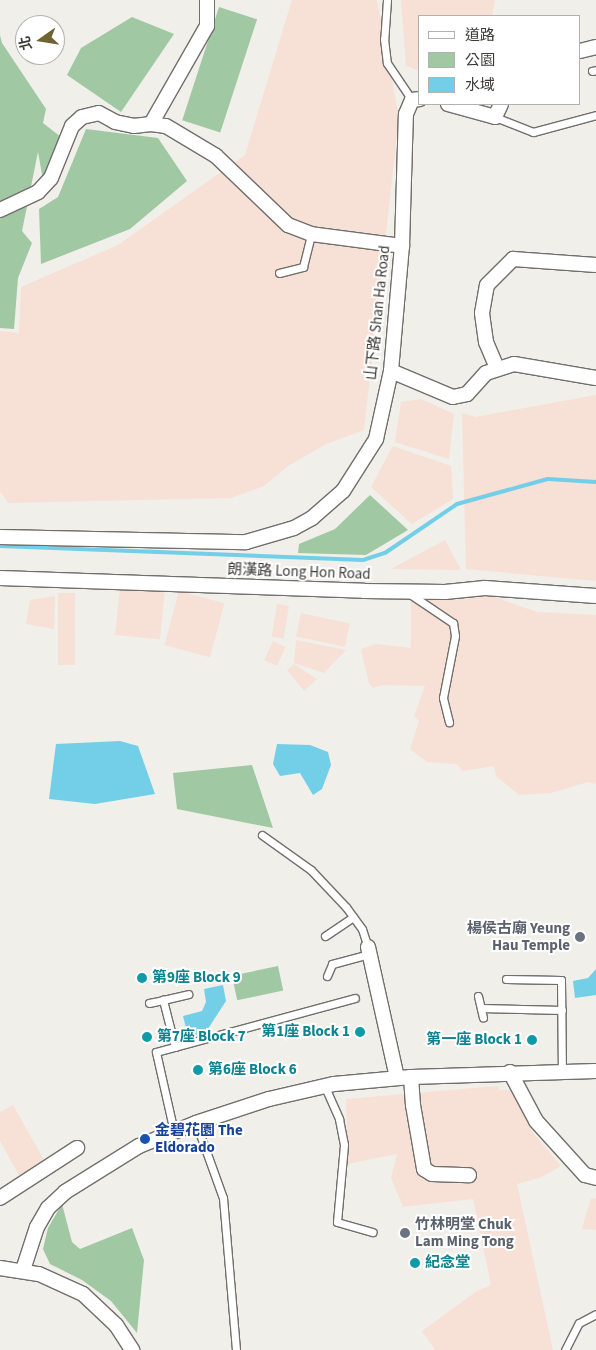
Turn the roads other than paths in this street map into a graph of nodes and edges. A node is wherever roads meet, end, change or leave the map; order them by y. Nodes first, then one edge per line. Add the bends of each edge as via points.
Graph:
1 (207, 0) edge
2 (387, 0) edge
3 (596, 47) edge
4 (581, 51) edge
5 (416, 100) edge
6 (452, 105) edge
7 (501, 105) edge
8 (596, 116) edge
9 (495, 117) junction
10 (151, 124) junction
11 (0, 210) edge
12 (311, 234) junction
13 (402, 246) junction
14 (596, 265) edge
15 (278, 273) dead end
16 (497, 368) junction
17 (391, 371) junction
18 (596, 378) edge
19 (0, 537) edge
20 (0, 578) edge
21 (403, 589) junction
22 (596, 596) edge
23 (449, 722) dead end
24 (262, 835) dead end
25 (353, 917) junction
26 (325, 936) dead end
27 (369, 950) junction
28 (327, 976) dead end
29 (506, 979) dead end
30 (188, 994) dead end
31 (478, 996) dead end
32 (355, 998) dead end
33 (163, 1000) junction
34 (149, 1003) dead end
35 (480, 1008) junction
36 (562, 1010) junction
37 (483, 1017) dead end
38 (175, 1046) junction
39 (510, 1072) junction
40 (562, 1072) junction
41 (596, 1072) edge
42 (404, 1077) junction
43 (325, 1086) junction
44 (196, 1123) junction
45 (174, 1132) junction
46 (77, 1148) dead end
47 (469, 1175) dead end
48 (596, 1178) edge
49 (0, 1198) edge
50 (373, 1232) dead end
51 (0, 1268) edge
52 (23, 1270) junction
53 (596, 1314) edge
54 (132, 1350) edge
55 (236, 1350) edge
56 (566, 1350) edge

1 - 10 street via 207,26
2 - 5 lane via 384,39 387,64
3 - 4 street
5 - 13 street, 山下路 Shan Ha Road via 406,114
6 - 9 street
7 - 9 street
8 - 9 lane via 533,132
10 - 11 street via 134,126 115,122 99,113 82,117 63,141 51,178 38,192
10 - 12 street via 166,126 216,156 288,225
12 - 13 street
12 - 15 lane via 303,267
13 - 17 street, 山下路 Shan Ha Road
14 - 16 street via 513,259 486,285 482,313 486,342
16 - 17 street via 486,373 467,394 453,397
16 - 18 street via 514,364
17 - 19 street, 山下路 Shan Ha Road via 376,439 343,491 312,518 294,528 246,542 226,543
20 - 21 street, 朗漢路 Long Hon Road via 364,591
21 - 22 street, 朗漢路 Long Hon Road via 445,592 485,588
21 - 23 lane via 453,624 455,636 443,698
24 - 25 lane via 311,870
25 - 26 lane
25 - 27 lane
27 - 28 lane via 332,964
27 - 42 street
29 - 36 lane via 561,980
30 - 33 lane
31 - 35 lane
32 - 38 lane
33 - 34 lane
33 - 38 lane
35 - 36 lane
35 - 37 lane
36 - 40 lane
38 - 45 lane via 156,1052
39 - 40 street
39 - 42 street
39 - 48 street via 536,1121 584,1175
40 - 41 street
42 - 43 street
42 - 47 street via 413,1105 424,1169 432,1174
43 - 44 street via 269,1099
43 - 50 lane via 339,1119 344,1146 337,1222
44 - 45 street
44 - 55 lane via 223,1198
45 - 52 street via 122,1155 56,1199 37,1227
46 - 49 street
51 - 52 street
52 - 54 street via 55,1279 82,1294 116,1324
53 - 56 lane via 579,1323

